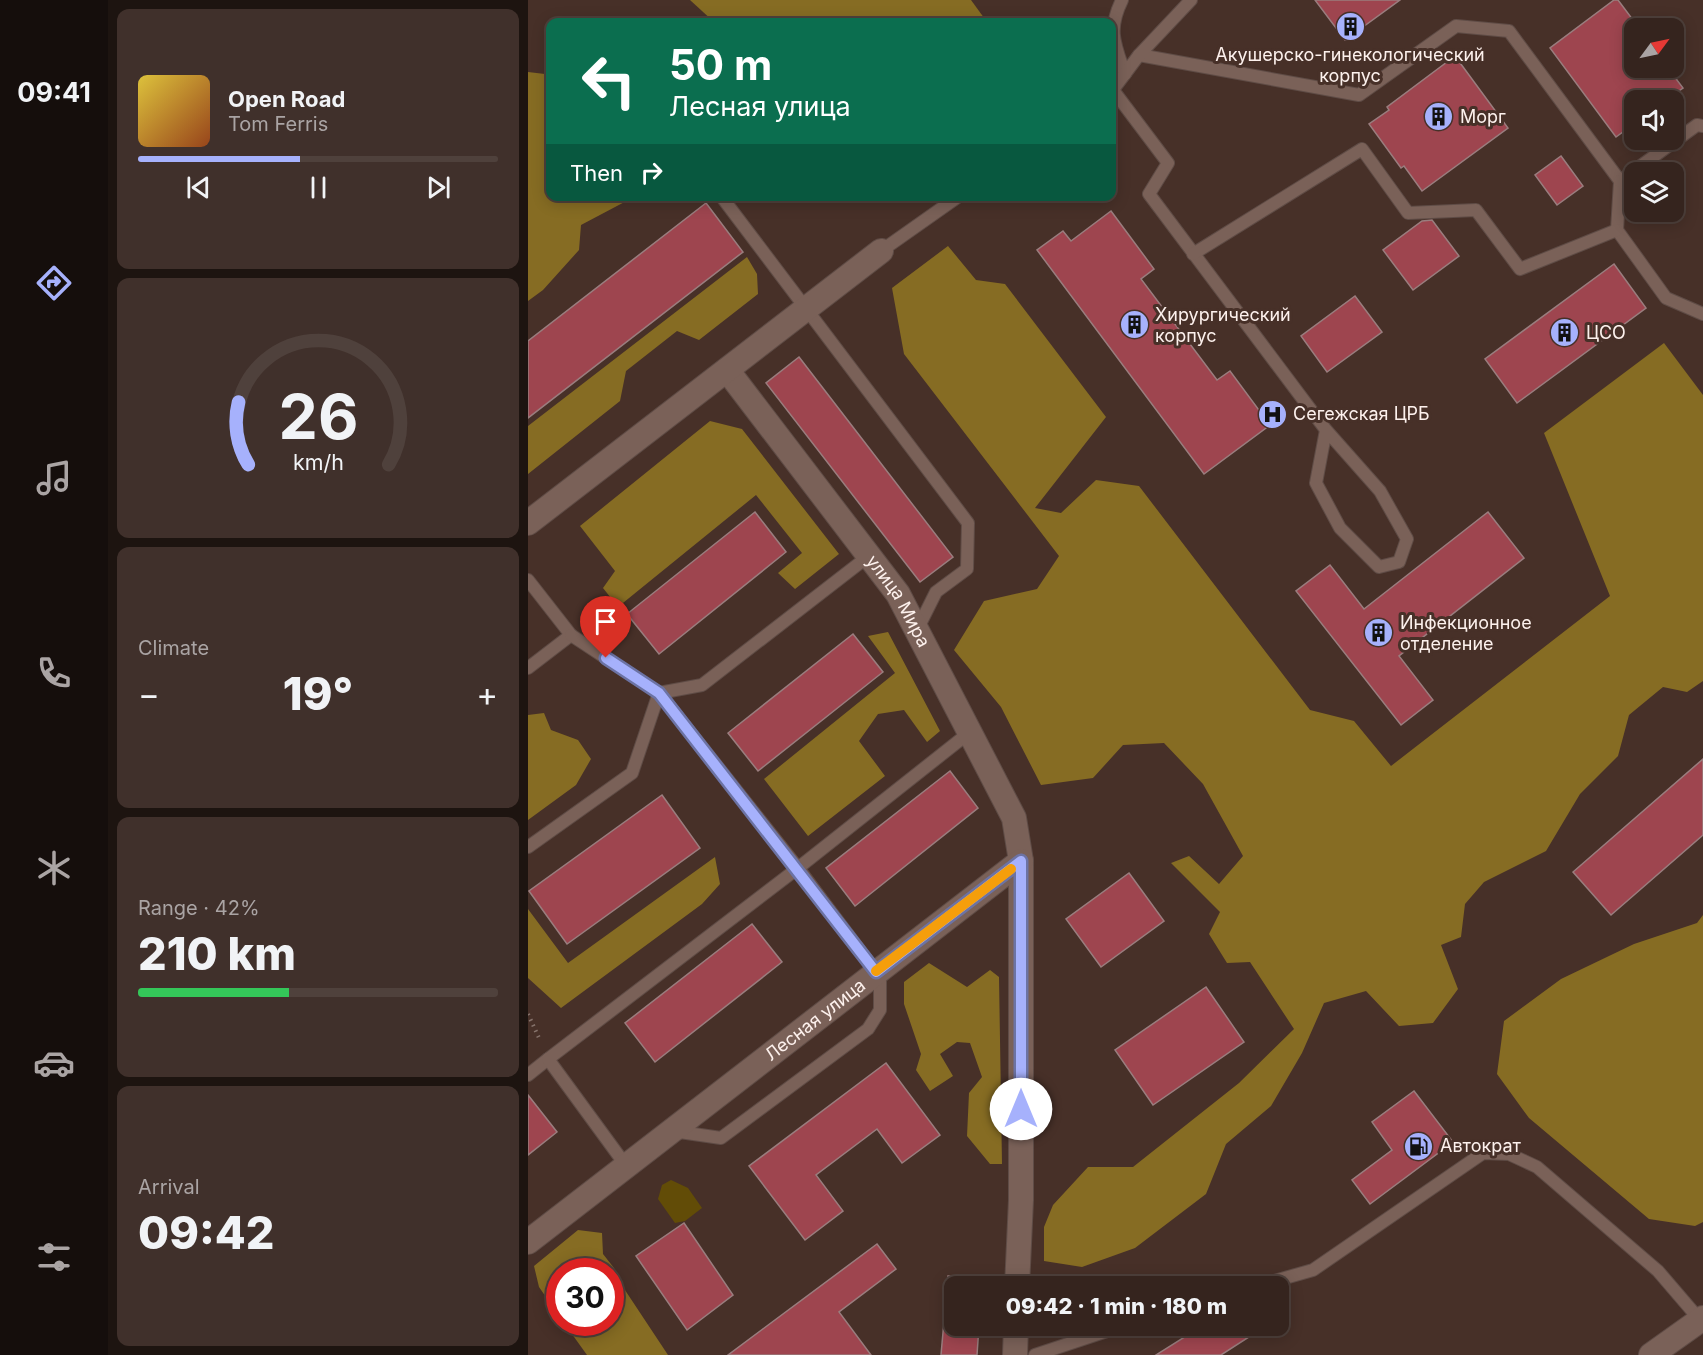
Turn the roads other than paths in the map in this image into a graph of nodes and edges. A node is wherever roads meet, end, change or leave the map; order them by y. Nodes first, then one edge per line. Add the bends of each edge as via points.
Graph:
1 (1122, 0) edge
2 (1191, 0) edge
3 (1114, 18) edge
4 (1116, 48) edge
5 (1139, 55) junction
6 (1125, 74) junction
7 (1116, 85) edge
8 (1116, 95) edge
9 (1703, 126) edge
10 (1620, 181) junction
11 (725, 201) edge
12 (952, 201) edge
13 (1617, 230) junction
14 (881, 251) joint
15 (1193, 254) junction
16 (806, 309) junction
17 (1703, 314) edge
18 (727, 370) junction
19 (1326, 430) junction
20 (528, 523) edge
21 (870, 555) junction
22 (528, 580) edge
23 (918, 630) junction
24 (571, 635) junction
25 (528, 668) edge
26 (659, 693) junction
27 (970, 732) junction
28 (528, 847) edge
29 (1021, 861) junction
30 (798, 868) junction
31 (876, 972) junction
32 (548, 1059) junction
33 (528, 1075) edge
34 (673, 1131) junction
35 (627, 1167) junction
36 (528, 1242) edge
37 (1018, 1276) edge
38 (1289, 1277) edge
39 (1702, 1319) edge
40 (1016, 1336) edge
41 (1092, 1336) edge
42 (1015, 1355) edge
43 (1035, 1355) edge
44 (1651, 1355) edge

1 - 3 lane
2 - 5 lane
4 - 6 lane
5 - 6 lane
5 - 10 lane via 1359,95 1456,26 1509,31
6 - 7 lane
8 - 15 lane via 1168,163 1149,194
9 - 10 lane via 1696,125
10 - 13 lane
11 - 16 lane
12 - 14 lane
13 - 15 lane via 1520,269 1476,210 1408,213 1362,150
13 - 17 lane via 1666,298
14 - 16 street
15 - 19 lane
16 - 18 street
16 - 23 lane via 968,523 967,569 936,592
18 - 20 street
18 - 21 street, улица Мира
19 - 19 lane via 1380,491 1407,539 1399,562 1379,567 1340,528 1316,483
21 - 23 street, улица Мира
21 - 26 lane via 702,685
22 - 24 lane
23 - 27 street, улица Мира
24 - 25 lane
24 - 26 lane
26 - 28 lane via 632,773
26 - 30 lane
27 - 29 street, улица Мира via 1014,818
27 - 30 lane
29 - 31 street, Лесная улица
29 - 37 street
30 - 31 lane
30 - 32 lane
31 - 34 street, Лесная улица
31 - 34 lane via 880,981 880,1010 868,1029 721,1138
32 - 33 lane
32 - 35 lane
34 - 35 street, Лесная улица
35 - 36 street, Лесная улица
38 - 39 lane via 1313,1270 1483,1153 1509,1154 1537,1167 1658,1271
39 - 44 street
40 - 42 street
41 - 43 lane

